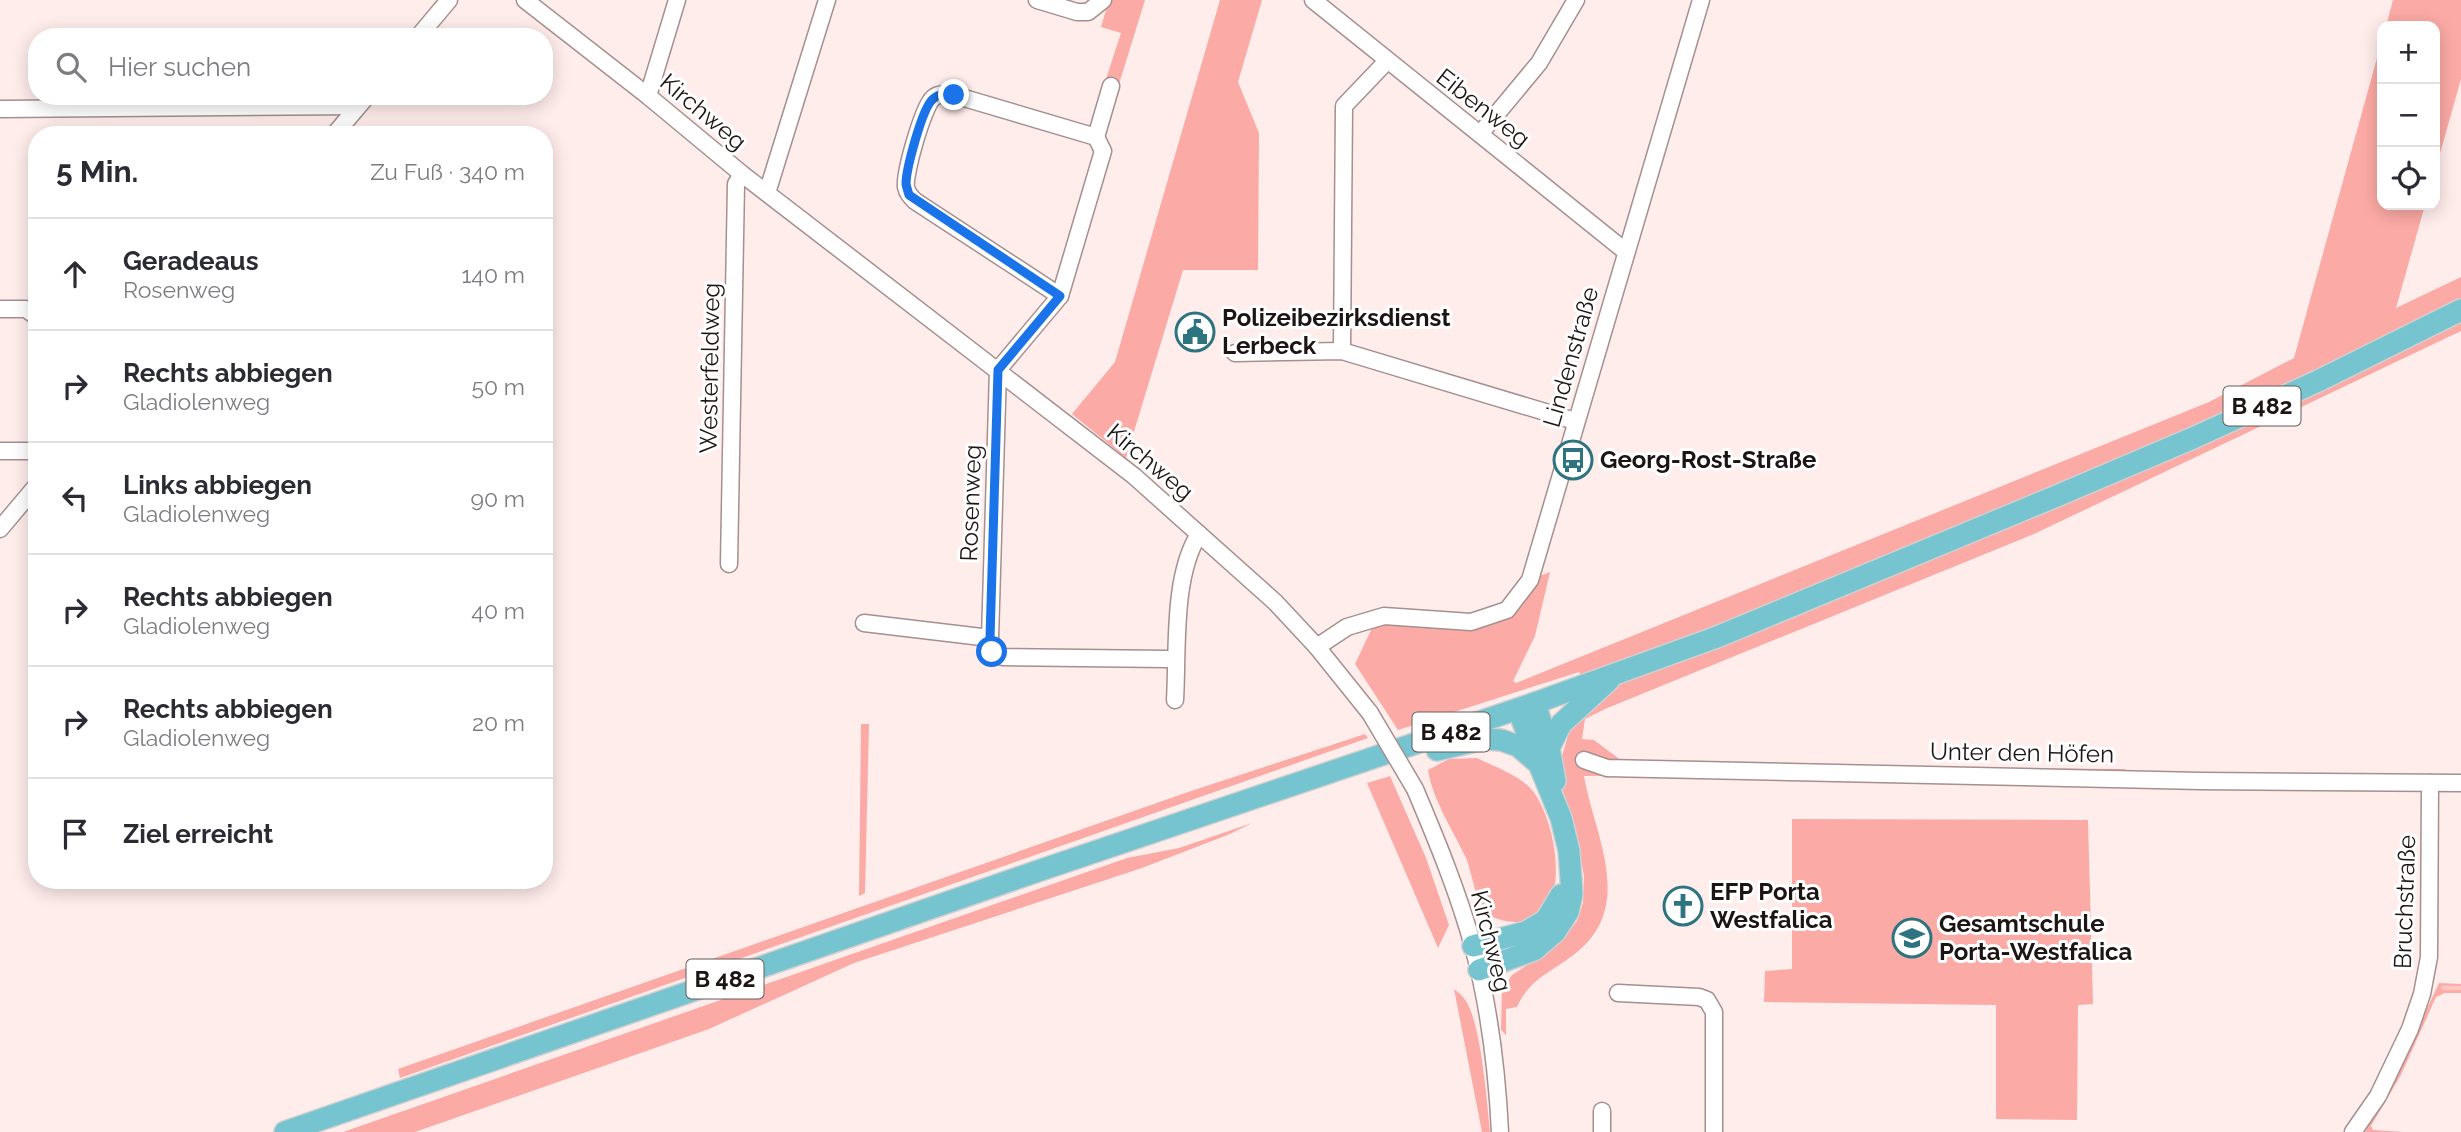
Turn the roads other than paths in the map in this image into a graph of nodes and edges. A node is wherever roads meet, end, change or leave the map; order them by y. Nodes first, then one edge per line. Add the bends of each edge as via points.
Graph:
1 (449, 0) edge
2 (525, 0) edge
3 (677, 0) edge
4 (827, 0) edge
5 (1037, 0) edge
6 (1103, 0) edge
7 (1312, 0) edge
8 (1576, 0) edge
9 (1701, 0) edge
10 (426, 28) edge
11 (1387, 61) junction
12 (1111, 86) dead end
13 (648, 96) junction
14 (181, 105) edge
15 (359, 105) edge
16 (0, 109) edge
17 (341, 126) edge
18 (1480, 134) junction
19 (1096, 137) junction
20 (742, 174) junction
21 (767, 193) junction
22 (1625, 251) junction
23 (1060, 296) junction
24 (0, 309) edge
25 (28, 310) edge
26 (2461, 310) edge
27 (1342, 351) junction
28 (1235, 353) dead end
29 (998, 370) junction
30 (1575, 421) junction
31 (28, 451) edge
32 (0, 452) edge
33 (28, 495) edge
34 (0, 528) edge
35 (1199, 534) junction
36 (729, 564) dead end
37 (864, 623) dead end
38 (990, 638) junction
39 (1317, 647) junction
40 (1167, 659) dead end
41 (1614, 675) junction
42 (1175, 701) dead end
43 (1526, 706) junction
44 (1384, 755) junction
45 (1544, 756) junction
46 (1584, 760) dead end
47 (2430, 783) junction
48 (2461, 783) edge
49 (1571, 875) junction
50 (1473, 946) junction
51 (1479, 970) junction
52 (1618, 993) dead end
53 (1602, 1111) dead end
54 (285, 1132) edge
55 (1500, 1132) edge
56 (1602, 1132) edge
57 (1714, 1132) edge
58 (2353, 1132) edge

1 - 10 street
2 - 13 street, Kirchweg
3 - 13 street
4 - 21 street
5 - 6 street via 1088,12
7 - 11 street, Eibenweg
8 - 18 street via 1539,63
9 - 22 street, Lindenstraße
11 - 18 street, Eibenweg
11 - 27 street via 1344,106
12 - 19 street
13 - 20 street, Kirchweg
14 - 16 street
15 - 17 street
18 - 22 street, Eibenweg
19 - 23 street via 1103,151
19 - 23 street via 940,94 926,109 907,174 906,187 915,201
20 - 21 street, Kirchweg
20 - 36 street, Westerfeldweg via 736,184
21 - 29 street, Kirchweg
22 - 30 street, Lindenstraße
23 - 29 street
24 - 25 street
26 - 41 main road, B 482 via 2318,381 2059,495
27 - 28 street
27 - 30 street
29 - 35 street, Kirchweg via 1122,466
29 - 38 street, Rosenweg
30 - 39 street, Lindenstraße via 1530,580 1507,610 1471,622 1384,616 1347,627
31 - 32 street
33 - 34 street
35 - 39 street, Kirchweg
35 - 42 street via 1190,548 1184,575
37 - 38 street
38 - 40 street via 992,652 1003,657
39 - 50 street, Kirchweg, bridge via 1370,713 1415,789
41 - 43 main road, B 482
41 - 45 main road via 1561,724
43 - 44 main road, B 482
43 - 45 main road
44 - 45 main road via 1426,754 1484,739 1501,740
44 - 54 main road, B 482
45 - 49 main road
46 - 47 street, Unter den Höfen via 1606,768
47 - 48 street, Unter den Höfen
47 - 58 street, Bruchstraße via 2429,957 2422,994 2378,1096
49 - 50 main road via 1545,920 1526,932
49 - 51 main road via 1568,912 1555,932 1534,950
50 - 51 street, Kirchweg
51 - 55 street, Kirchweg via 1497,1077
52 - 57 street via 1707,1000 1714,1012
53 - 56 street

